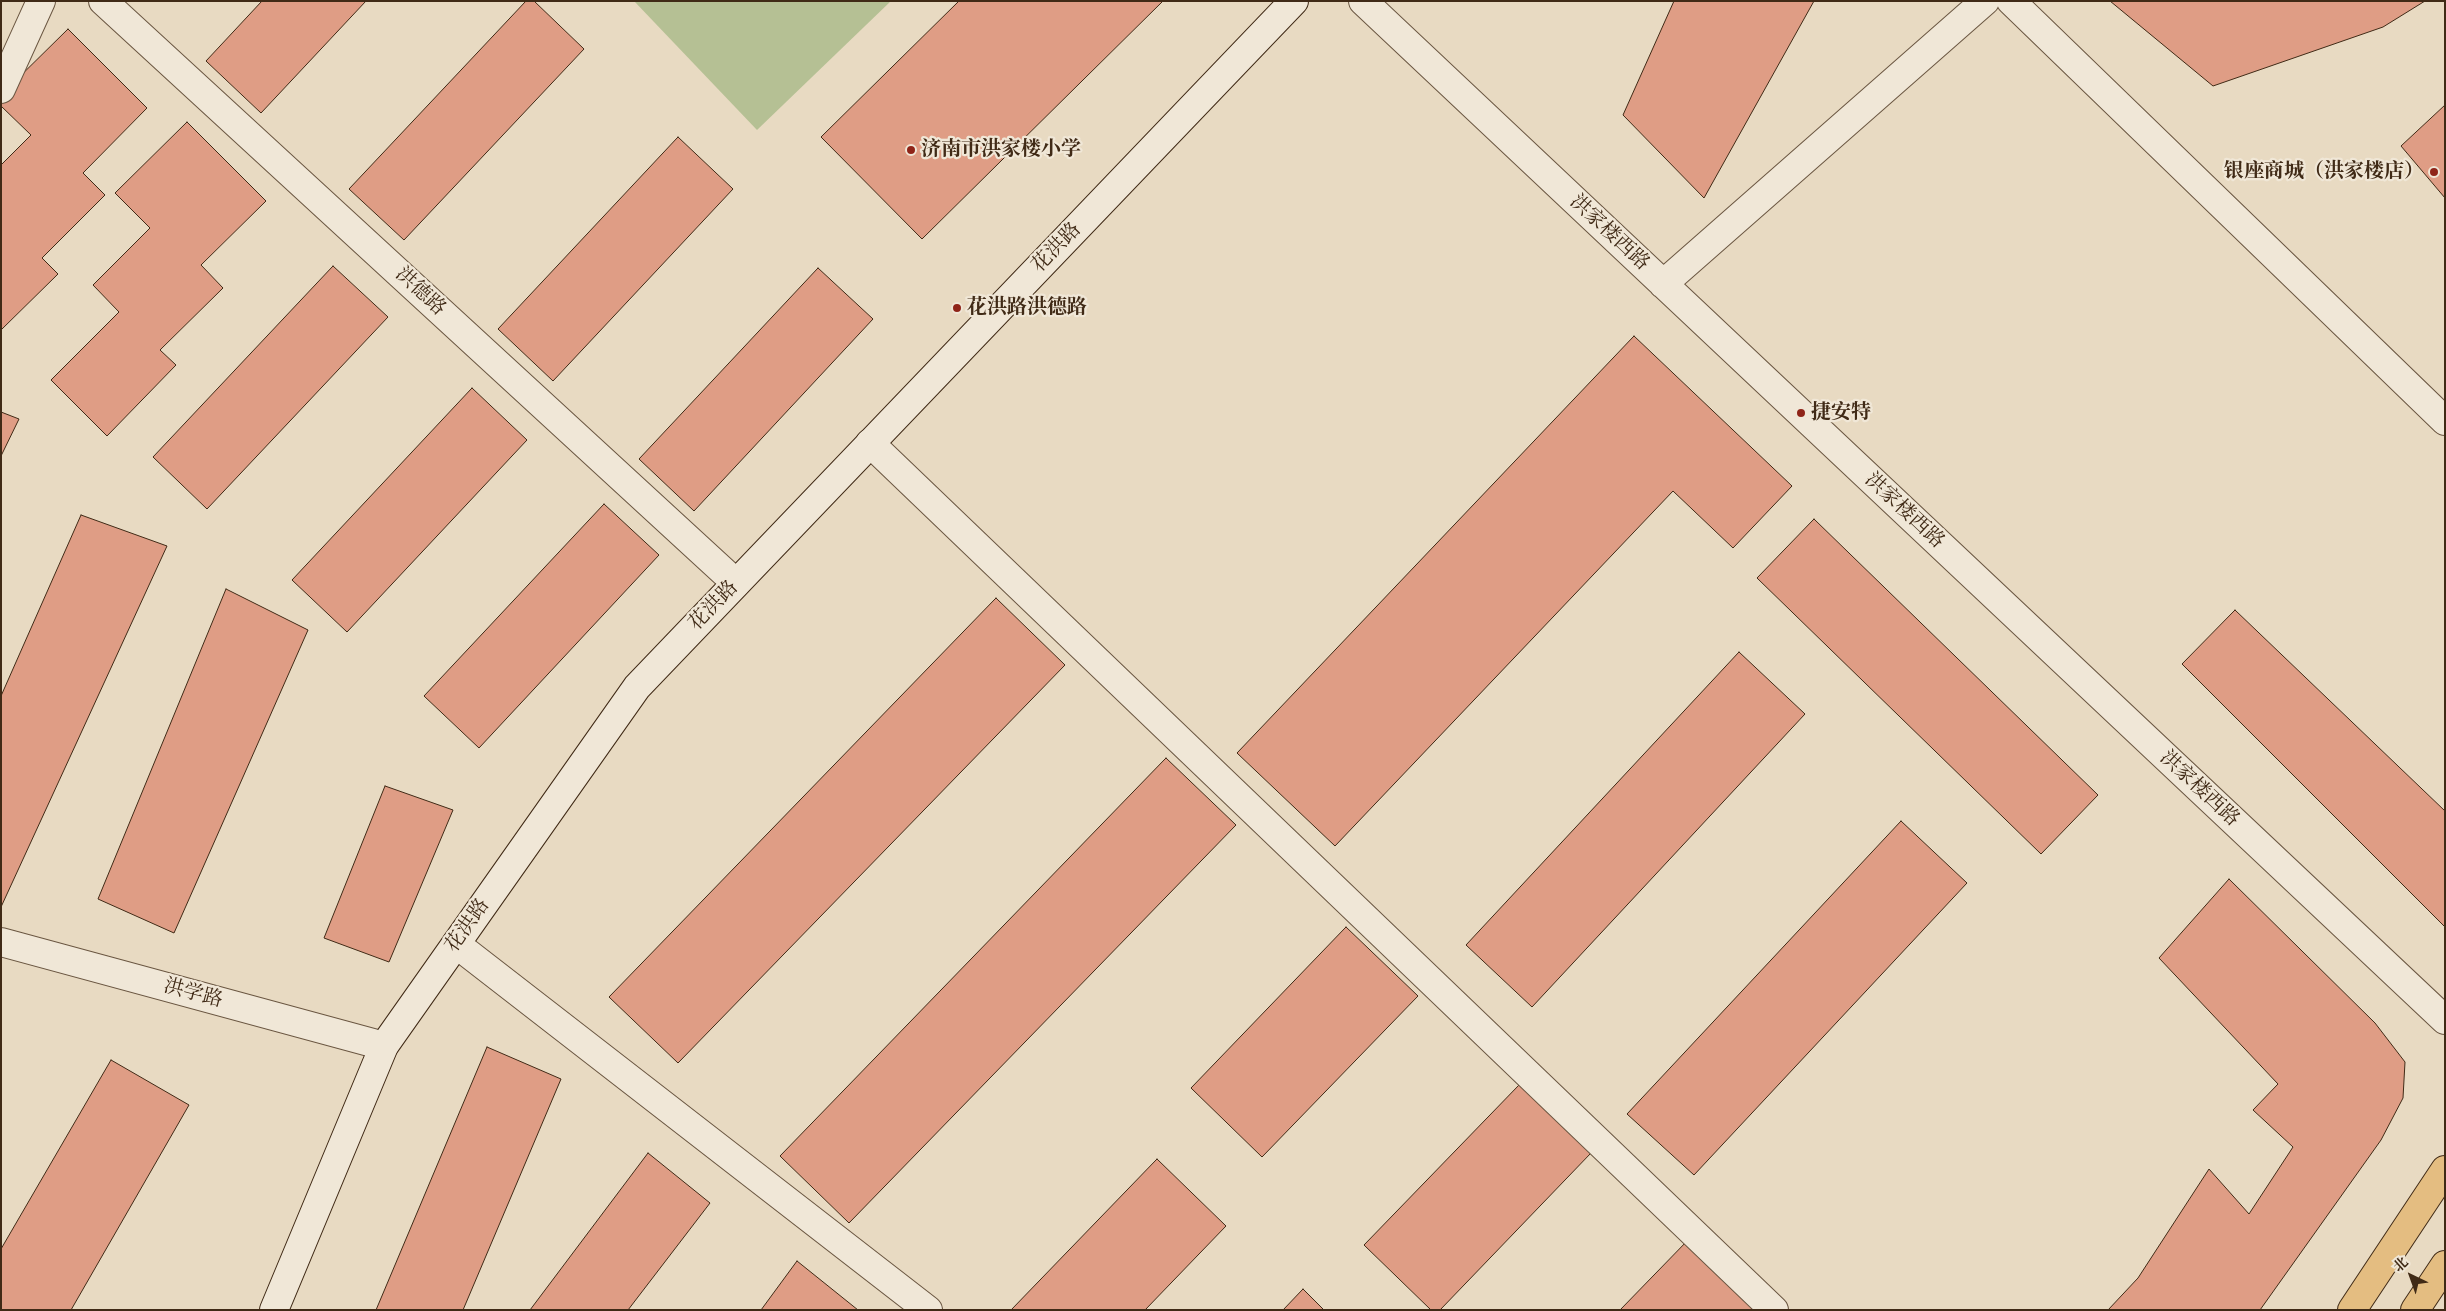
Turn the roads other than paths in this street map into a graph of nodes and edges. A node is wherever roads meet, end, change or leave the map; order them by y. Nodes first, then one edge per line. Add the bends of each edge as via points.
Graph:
1 (41, 1) edge
2 (103, 1) edge
3 (1294, 1) edge
4 (1363, 1) edge
5 (1985, 1) edge
6 (2011, 1) edge
7 (1, 89) edge
8 (1664, 284) junction
9 (2445, 421) edge
10 (870, 443) junction
11 (736, 583) junction
12 (1, 942) edge
13 (456, 944) junction
14 (2445, 1020) edge
15 (384, 1046) junction
16 (2445, 1170) edge
17 (2445, 1266) edge
18 (274, 1310) edge
19 (928, 1310) edge
20 (1774, 1310) edge
21 (2352, 1310) edge
22 (2415, 1310) edge

1 - 7 street
2 - 11 street, 洪德路
3 - 10 street, 花洪路
4 - 8 street, 洪家楼西路
5 - 8 street
6 - 9 street
8 - 14 street, 洪家楼西路
10 - 11 street, 花洪路
10 - 20 street
11 - 13 street, 花洪路 via 637,687
12 - 15 street, 洪学路
13 - 15 street, 花洪路
13 - 19 street
15 - 18 street, 花洪路
16 - 21 main road
17 - 22 main road

